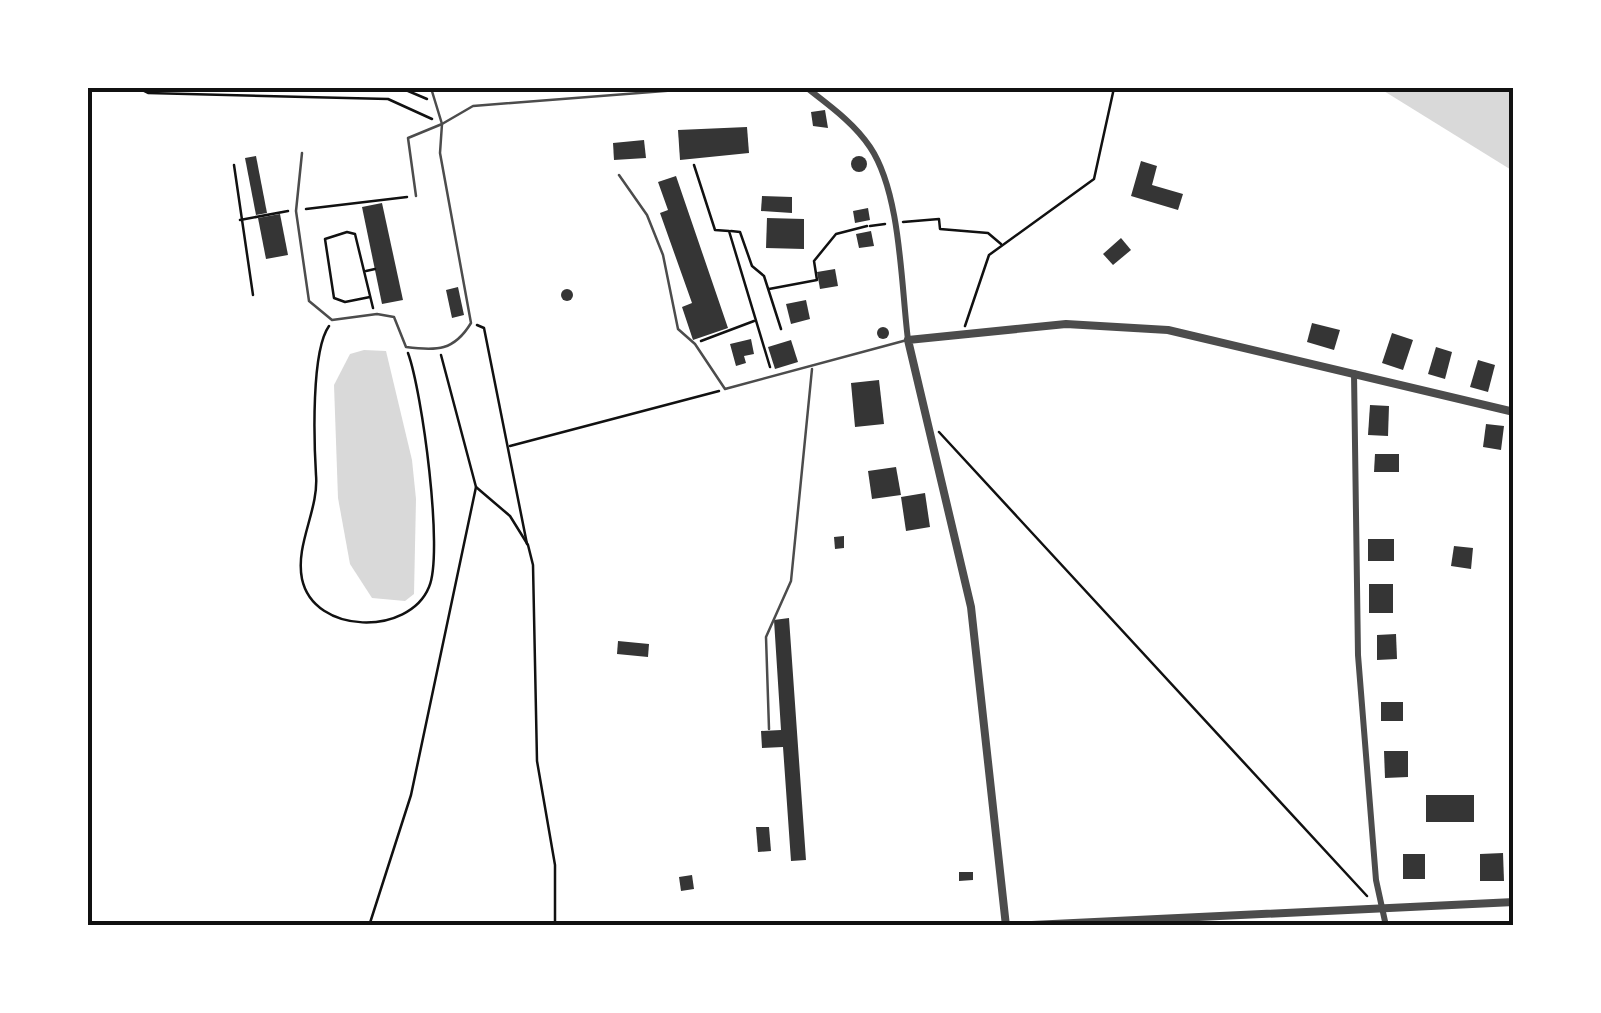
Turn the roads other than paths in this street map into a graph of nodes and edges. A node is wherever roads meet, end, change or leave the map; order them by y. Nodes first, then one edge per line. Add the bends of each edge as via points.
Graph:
1 (432, 88) edge
2 (704, 88) edge
3 (808, 88) edge
4 (442, 124) junction
5 (302, 153) dead end
6 (620, 175) dead end
7 (416, 196) road end
8 (908, 340) junction
9 (812, 367) junction
10 (1354, 372) junction
11 (1514, 412) edge
12 (769, 729) dead end
13 (1514, 902) edge
14 (1378, 908) junction
15 (1094, 924) edge
16 (1009, 926) edge
17 (1386, 926) edge

1 - 4 lane
2 - 4 lane via 473,106
3 - 8 street via 856,130 881,168
4 - 5 lane via 440,153 471,322 460,340 439,351 406,347 394,317 332,320 309,301 296,211
4 - 7 lane via 408,138
6 - 9 lane via 663,255 678,329 725,390
8 - 9 lane
8 - 10 street via 1066,324 1168,330
8 - 16 street via 973,618
9 - 12 lane via 791,581 766,637
10 - 11 street
10 - 14 street via 1358,655
13 - 14 street
14 - 15 street
14 - 17 street
15 - 16 street

